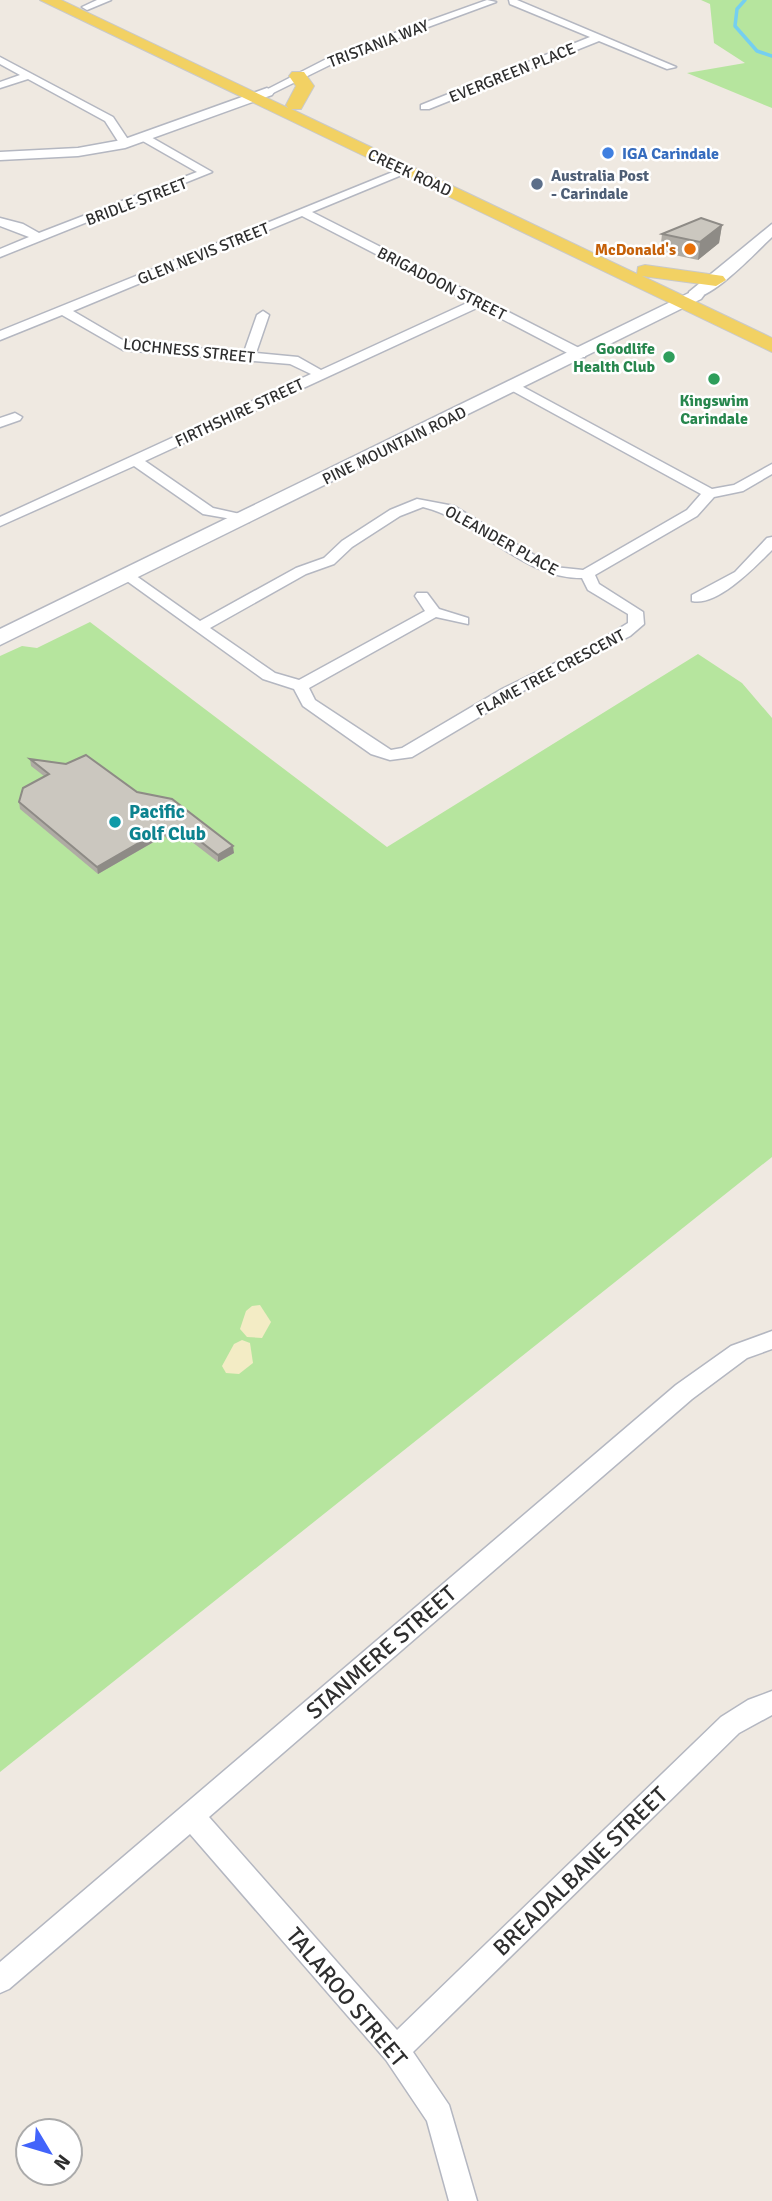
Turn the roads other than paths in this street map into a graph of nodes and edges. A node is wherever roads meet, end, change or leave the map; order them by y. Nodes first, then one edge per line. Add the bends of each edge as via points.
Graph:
1 (48, 0) edge
2 (106, 0) edge
3 (490, 1) edge
4 (515, 1) edge
5 (80, 3) edge
6 (600, 37) junction
7 (0, 60) edge
8 (671, 67) dead end
9 (30, 75) junction
10 (298, 76) junction
11 (0, 85) edge
12 (260, 95) junction
13 (295, 105) junction
14 (425, 107) dead end
15 (145, 138) junction
16 (125, 144) junction
17 (0, 156) edge
18 (405, 170) junction
19 (303, 212) junction
20 (0, 222) edge
21 (772, 229) edge
22 (39, 238) junction
23 (0, 253) edge
24 (645, 271) junction
25 (721, 276) junction
26 (689, 299) junction
27 (479, 302) junction
28 (730, 303) junction
29 (63, 310) junction
30 (263, 315) dead end
31 (772, 332) edge
32 (0, 336) edge
33 (772, 346) edge
34 (580, 354) junction
35 (249, 355) junction
36 (320, 374) junction
37 (514, 386) junction
38 (15, 417) dead end
39 (0, 424) edge
40 (135, 460) junction
41 (772, 468) edge
42 (709, 494) junction
43 (208, 511) junction
44 (244, 519) junction
45 (0, 522) edge
46 (214, 534) junction
47 (772, 541) edge
48 (587, 574) junction
49 (127, 576) junction
50 (422, 596) dead end
51 (697, 598) dead end
52 (434, 612) junction
53 (463, 621) dead end
54 (200, 627) junction
55 (0, 638) edge
56 (300, 685) junction
57 (772, 1340) edge
58 (772, 1703) edge
59 (191, 1816) junction
60 (0, 1980) edge
61 (396, 2050) junction
62 (463, 2201) edge

1 - 12 main road, CREEK ROAD
2 - 5 street
3 - 4 street, TRISTANIA WAY
3 - 10 street, TRISTANIA WAY
4 - 6 street
5 - 12 main road, CREEK ROAD
6 - 8 street
6 - 14 street, EVERGREEN PLACE
7 - 9 street
9 - 11 street
9 - 16 street via 109,119
10 - 12 street, TRISTANIA WAY
10 - 13 main road via 306,86
12 - 13 main road, CREEK ROAD
12 - 15 street
12 - 18 main road, CREEK ROAD
13 - 24 main road, CREEK ROAD
15 - 16 street
15 - 22 street, BRIDLE STREET via 206,172
16 - 17 street
18 - 19 street, GLEN NEVIS STREET
18 - 26 main road, CREEK ROAD
19 - 27 street, BRIGADOON STREET
19 - 29 street, GLEN NEVIS STREET
20 - 22 street
21 - 25 street, PINE MOUNTAIN ROAD
22 - 23 street, BRIDLE STREET
24 - 25 main road
24 - 26 main road, CREEK ROAD
25 - 26 street, PINE MOUNTAIN ROAD
25 - 28 main road via 732,288
26 - 28 main road, CREEK ROAD
26 - 33 main road, CREEK ROAD
26 - 34 main road, PINE MOUNTAIN ROAD
27 - 34 street, BRIGADOON STREET
27 - 36 street, FIRTHSHIRE STREET
28 - 31 main road, CREEK ROAD
29 - 32 street, GLEN NEVIS STREET
29 - 35 street, LOCHNESS STREET via 123,346
30 - 35 street
34 - 37 main road, PINE MOUNTAIN ROAD
35 - 36 street, LOCHNESS STREET via 293,360
36 - 40 street, FIRTHSHIRE STREET
37 - 42 street
37 - 44 main road, PINE MOUNTAIN ROAD
38 - 39 street
40 - 43 street
40 - 45 street, FIRTHSHIRE STREET
41 - 42 street via 738,488
42 - 48 street via 692,513
43 - 44 street
43 - 46 street
44 - 46 main road, PINE MOUNTAIN ROAD
46 - 49 main road, PINE MOUNTAIN ROAD
47 - 51 street via 740,575
48 - 54 street, OLEANDER PLACE via 549,570 449,509 422,502 369,529 329,561 301,571
48 - 56 street, FLAME TREE CRESCENT via 593,587 635,612 636,624 590,655 544,672 406,752 390,755 377,750 309,703
49 - 54 street
49 - 55 main road, PINE MOUNTAIN ROAD
50 - 52 street
52 - 53 street
52 - 56 street
54 - 56 street via 269,676
57 - 59 street, STANMERE STREET via 739,1352 684,1392
58 - 61 street, BREADALBANE STREET via 730,1725
59 - 60 street, STANMERE STREET
59 - 61 street, TALAROO STREET
61 - 62 street, TALAROO STREET via 439,2115

